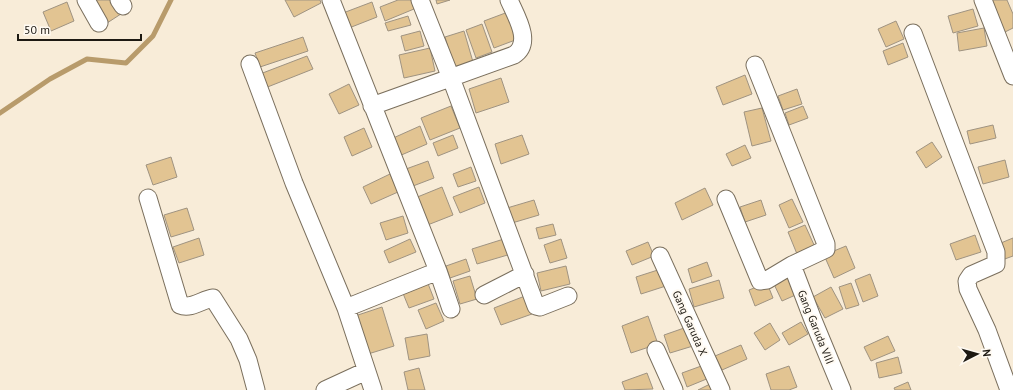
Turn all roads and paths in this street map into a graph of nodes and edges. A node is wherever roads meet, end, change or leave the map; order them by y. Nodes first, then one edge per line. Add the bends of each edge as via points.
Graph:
1 (86, 0) edge
2 (331, 0) edge
3 (420, 0) edge
4 (509, 0) edge
5 (983, 0) edge
6 (99, 23) dead end
7 (913, 33) dead end
8 (250, 64) dead end
9 (755, 65) dead end
10 (1013, 76) edge
11 (451, 78) junction
12 (372, 106) junction
13 (148, 198) dead end
14 (726, 199) dead end
15 (660, 256) dead end
16 (792, 265) junction
17 (438, 270) junction
18 (525, 274) junction
19 (484, 295) dead end
20 (568, 296) dead end
21 (346, 308) junction
22 (451, 309) dead end
23 (656, 350) dead end
24 (366, 369) junction
25 (256, 390) edge
26 (325, 390) edge
27 (374, 390) edge
28 (674, 390) edge
29 (721, 390) edge
30 (842, 390) edge
31 (1009, 390) edge

1 - 6 street
2 - 12 street
3 - 11 street
4 - 11 street via 523,34 524,45 521,51
5 - 10 street
7 - 31 street via 996,252 996,264 971,275 967,280
8 - 21 street via 294,183
9 - 16 street via 826,244 826,249
11 - 12 street
11 - 18 street
12 - 17 street
13 - 25 street via 180,305 186,307 213,298 216,300 220,311 239,338
14 - 16 street via 760,281 767,280
15 - 29 street, Gang Garuda X
16 - 30 street, Gang Garuda VIII
17 - 21 street
17 - 22 street
18 - 19 street
18 - 20 street via 538,307
21 - 24 street
23 - 28 street
24 - 26 street
24 - 27 street

